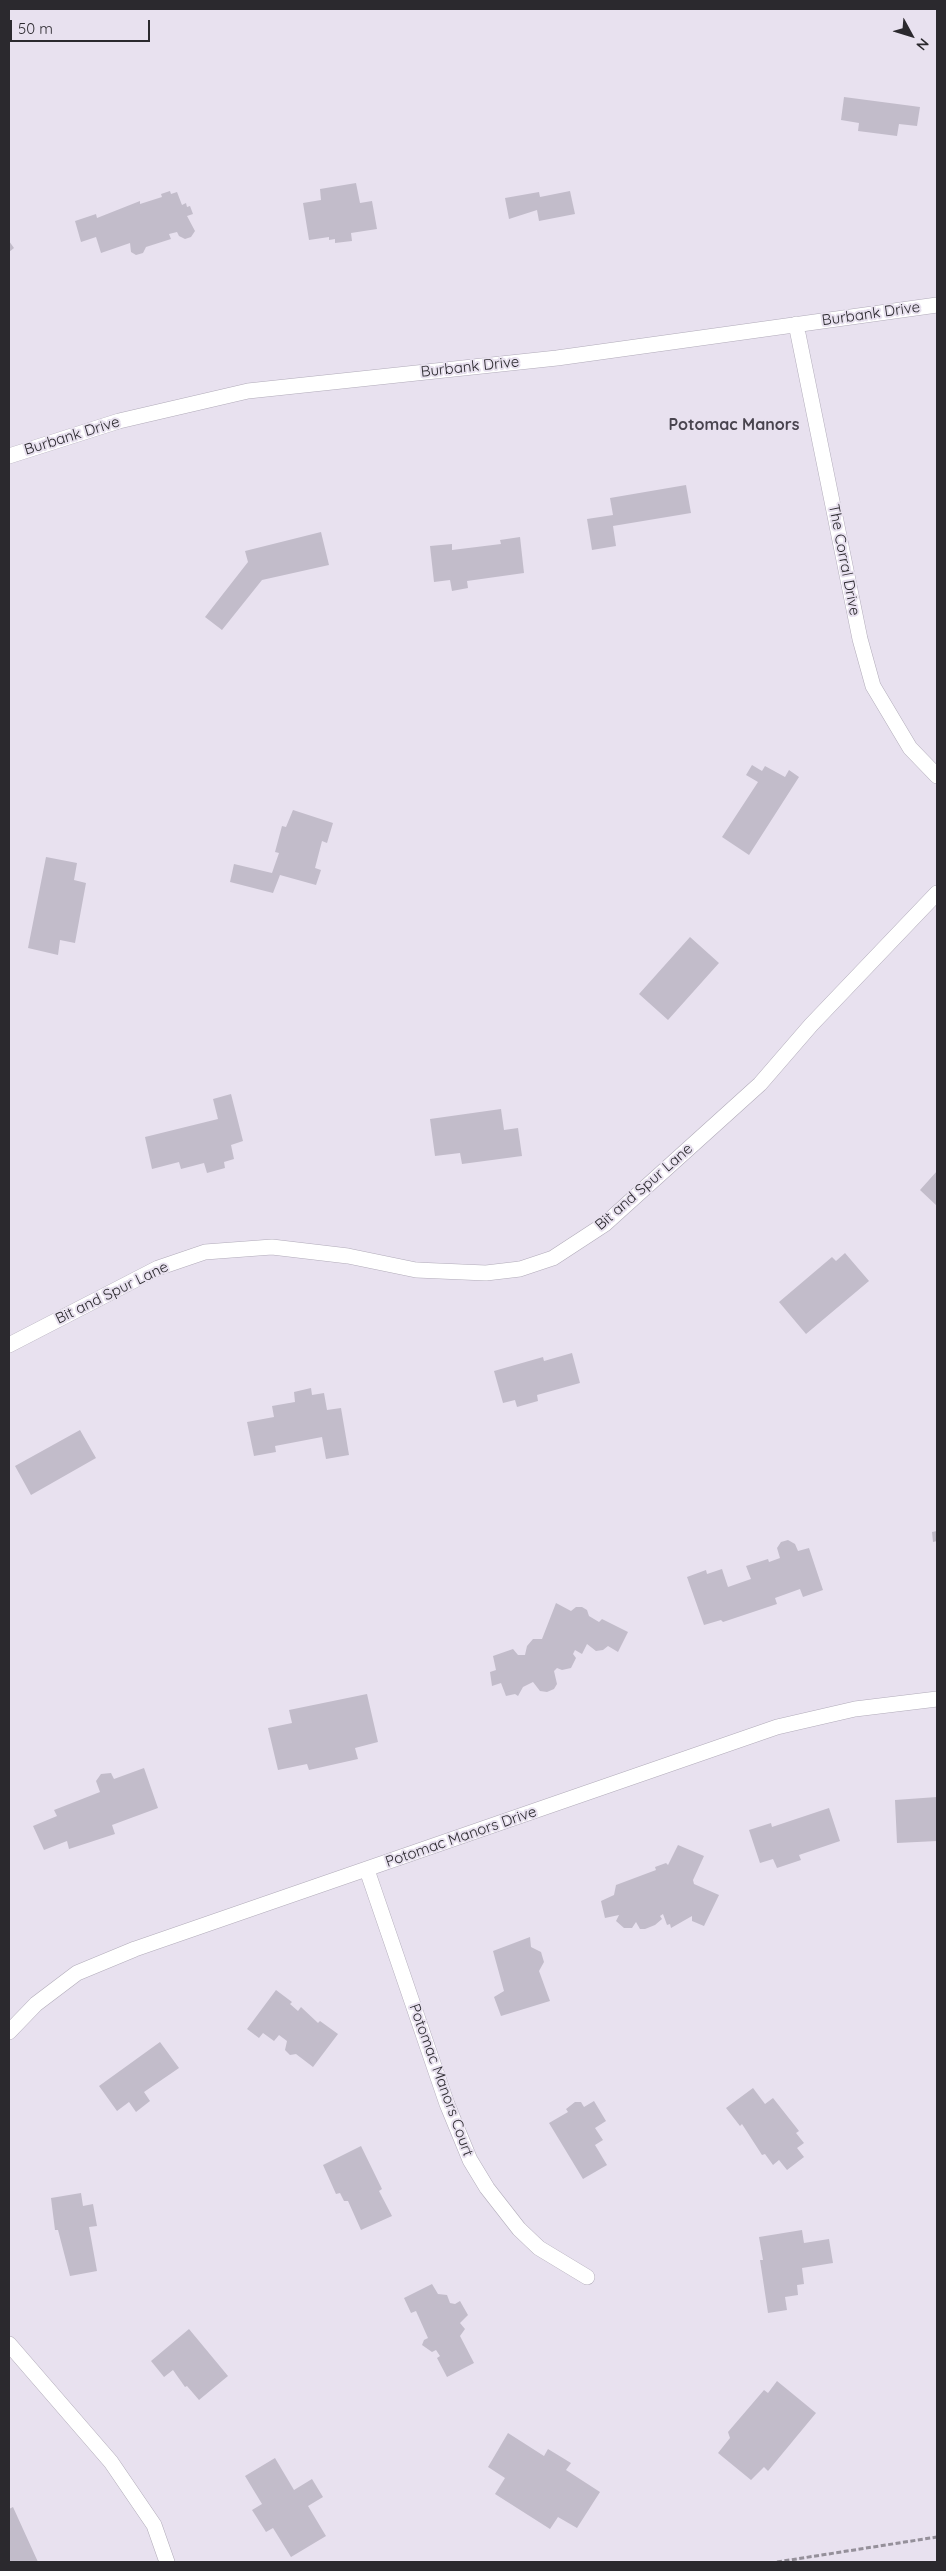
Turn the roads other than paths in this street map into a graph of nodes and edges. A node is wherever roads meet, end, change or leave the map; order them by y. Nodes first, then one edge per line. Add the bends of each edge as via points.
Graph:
1 (937, 305) edge
2 (796, 324) junction
3 (9, 456) edge
4 (937, 776) edge
5 (937, 893) edge
6 (9, 1345) edge
7 (937, 1699) edge
8 (367, 1870) junction
9 (9, 2032) edge
10 (586, 2277) dead end
11 (9, 2344) edge
12 (167, 2562) edge

1 - 2 street, Burbank Drive
2 - 3 street, Burbank Drive via 557,358 248,391 119,421
2 - 4 street, The Corral Drive via 860,639 873,686 910,748
5 - 6 street, Bit and Spur Lane via 811,1025 760,1084 605,1224 553,1258 520,1269 486,1273 416,1270 348,1256 272,1247 205,1252 158,1268
7 - 8 street, Potomac Manors Drive via 855,1709 777,1727
8 - 9 street, Potomac Manors Drive via 135,1949 77,1973 36,2004
8 - 10 street, Potomac Manors Court via 447,2104 470,2160 519,2229 539,2248
11 - 12 street via 111,2462 154,2525

